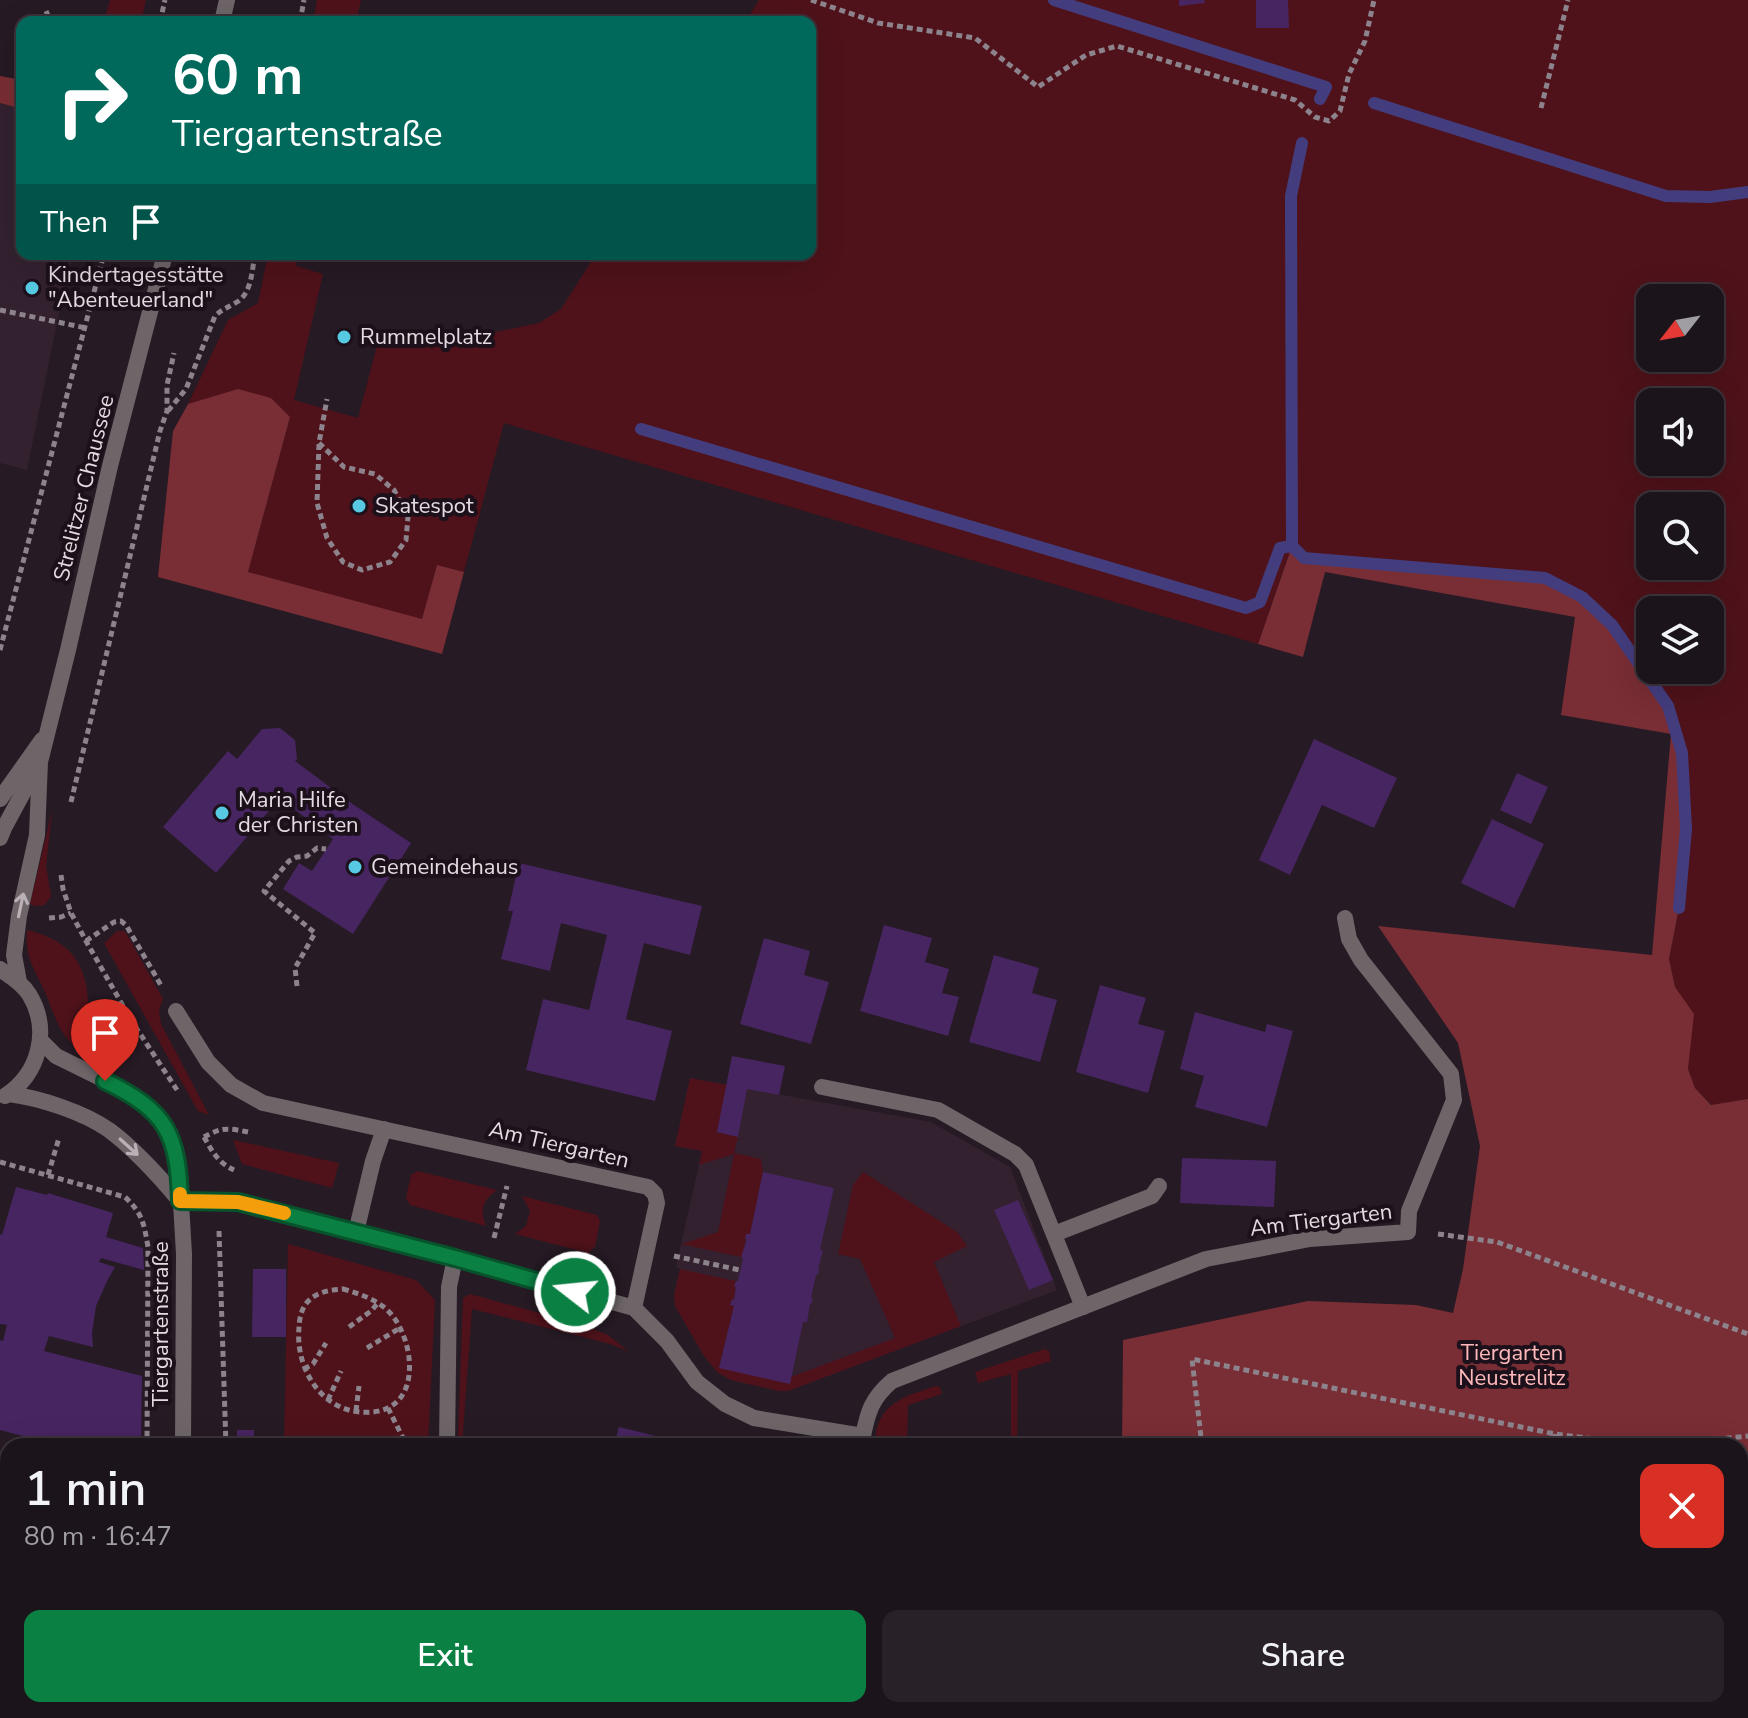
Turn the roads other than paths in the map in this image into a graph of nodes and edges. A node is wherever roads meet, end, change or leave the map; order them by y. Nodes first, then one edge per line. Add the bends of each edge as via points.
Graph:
1 (163, 260) edge
2 (48, 732) junction
3 (40, 762) junction
4 (0, 799) edge
5 (0, 838) edge
6 (1345, 918) dead end
7 (0, 969) edge
8 (19, 982) junction
9 (176, 1011) road end
10 (41, 1041) junction
11 (822, 1087) dead end
12 (4, 1096) edge
13 (384, 1129) junction
14 (1159, 1186) dead end
15 (180, 1201) junction
16 (356, 1232) junction
17 (1054, 1234) junction
18 (455, 1258) junction
19 (1083, 1307) junction
20 (634, 1308) junction
21 (183, 1438) edge
22 (447, 1438) edge
23 (849, 1438) edge
24 (864, 1438) edge

1 - 2 street, Strelitzer Chaussee
2 - 3 street, Strelitzer Chaussee
2 - 4 street
3 - 5 street
8 -> 3 street via 14,955 37,835
6 - 19 street, Am Tiergarten via 1361,960 1451,1074 1454,1100 1409,1211 1408,1232 1310,1239 1206,1259
7 - 8 street
8 - 10 street via 37,1011
9 - 13 street, Am Tiergarten via 208,1062 231,1085 263,1103
10 - 12 street via 32,1068
10 - 15 street, Tiergartenstraße via 56,1056 123,1089 162,1120 179,1169
11 - 17 street via 938,1110 1015,1154 1026,1165
12 -> 15 street via 37,1098 106,1128
13 - 16 street
13 - 20 street, Am Tiergarten via 648,1187 657,1203
14 - 17 street via 1152,1196
15 - 16 street, Am Tiergarten via 238,1202
15 - 21 street, Tiergartenstraße
16 - 18 street, Am Tiergarten
17 - 19 street
18 - 20 street, Am Tiergarten
18 - 22 street via 449,1287
19 - 24 street, Am Tiergarten via 892,1381 868,1412
20 - 23 street, Am Tiergarten via 697,1382 725,1404 754,1418

